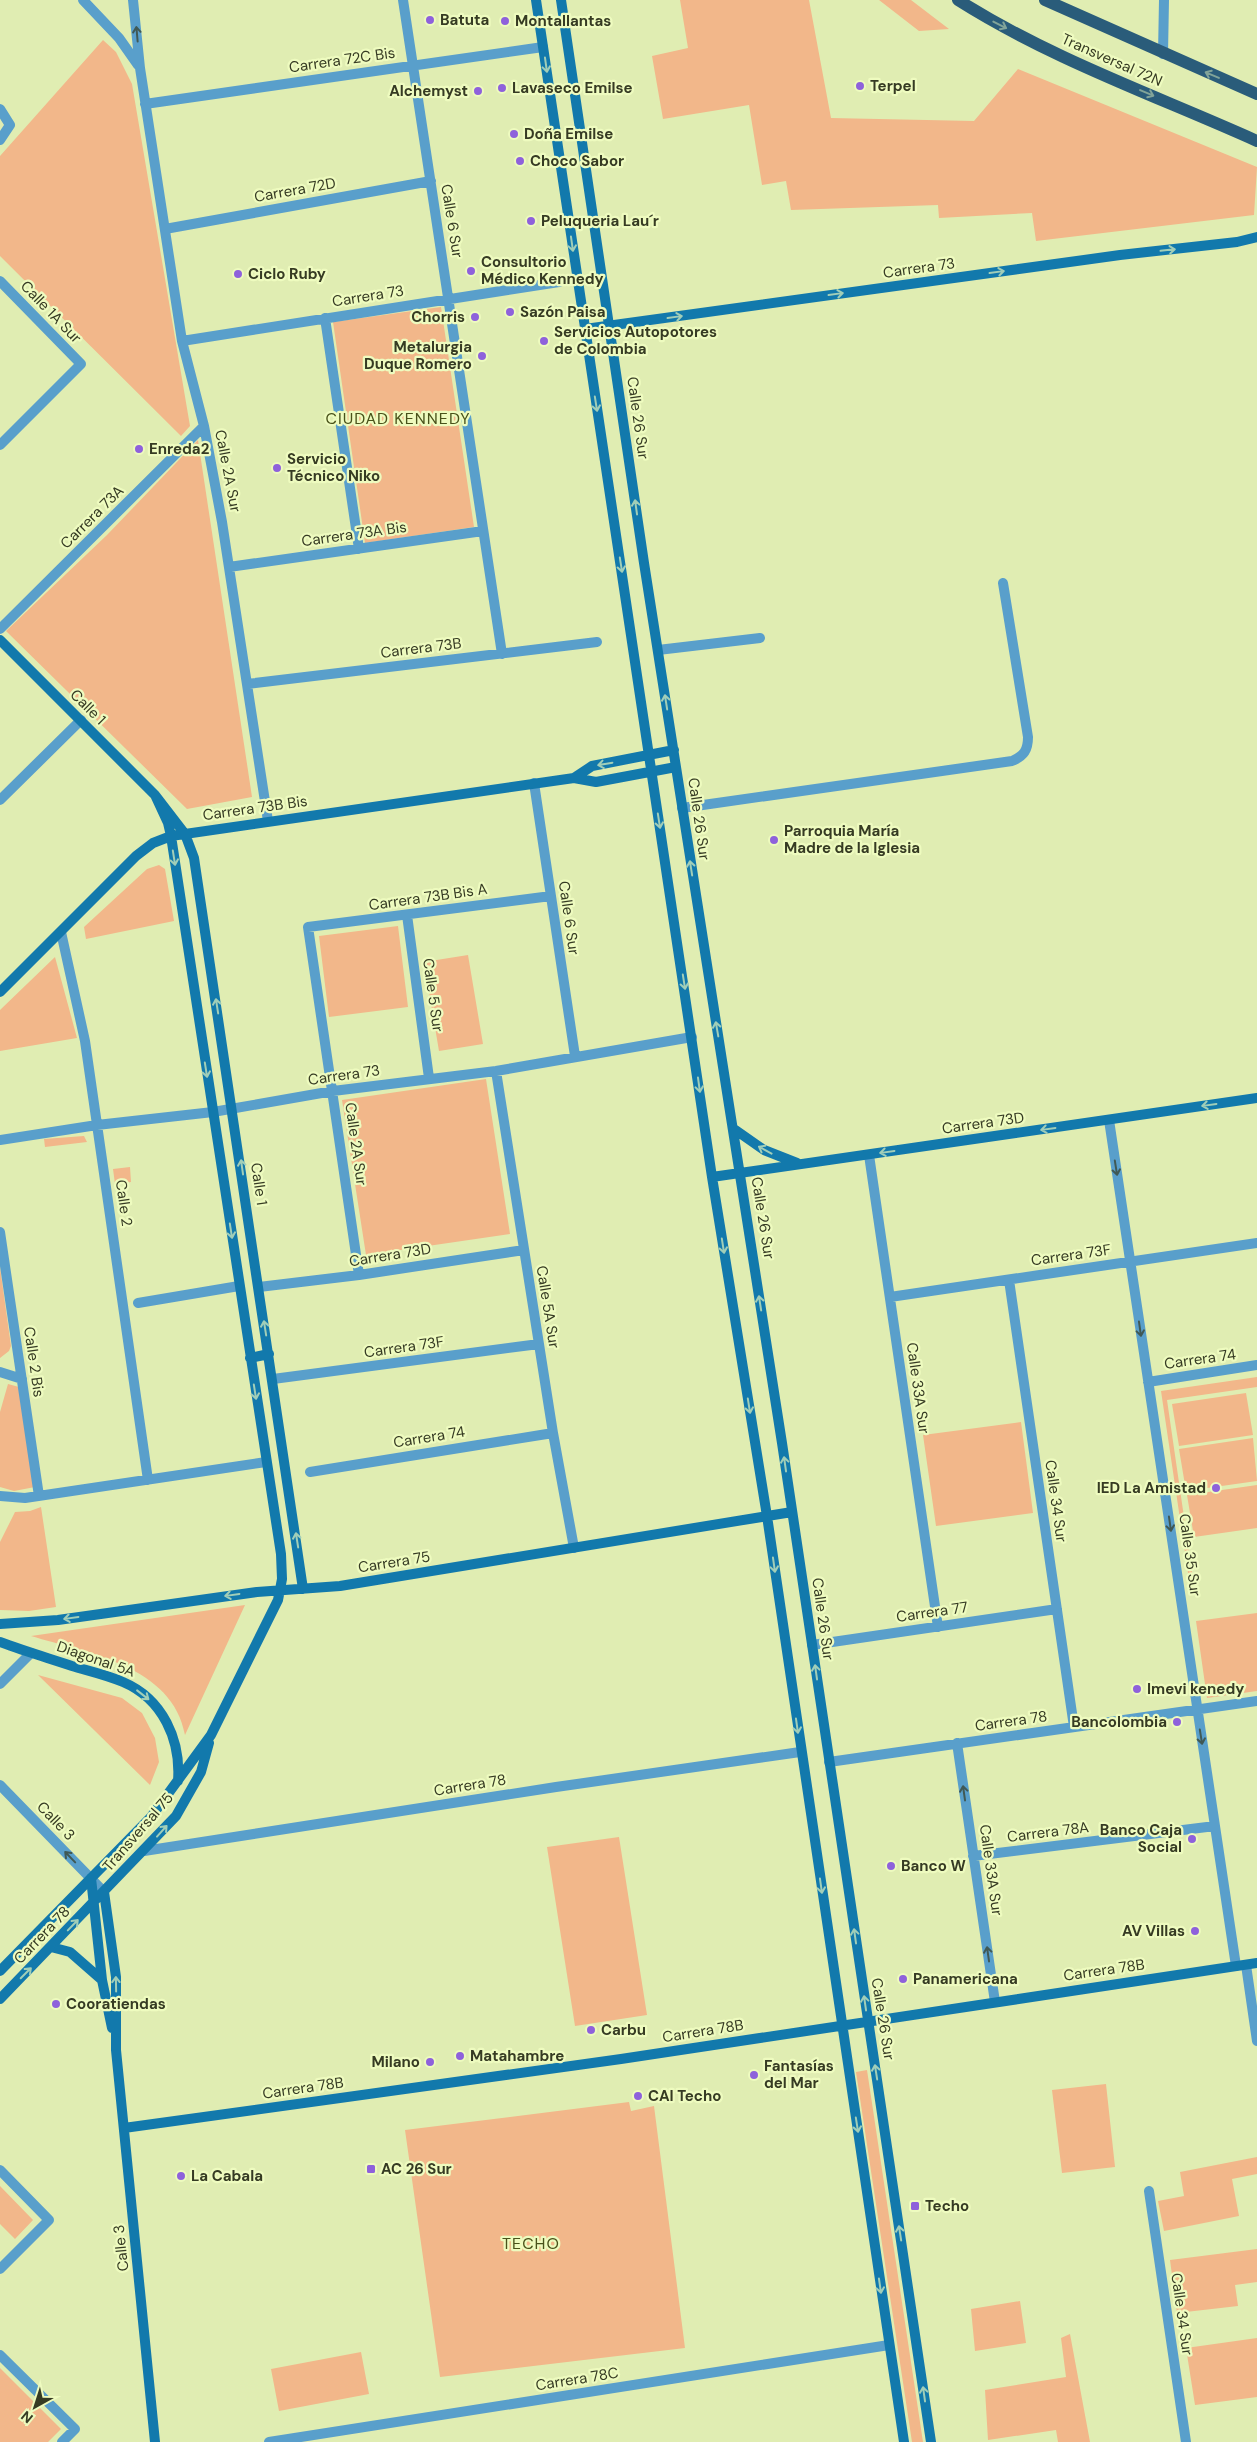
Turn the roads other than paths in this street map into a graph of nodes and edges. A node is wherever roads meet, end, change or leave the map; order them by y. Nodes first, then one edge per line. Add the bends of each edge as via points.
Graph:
1 (83, 0) edge
2 (133, 0) edge
3 (404, 0) edge
4 (536, 0) edge
5 (561, 0) edge
6 (958, 0) edge
7 (1045, 0) edge
8 (1164, 0) edge
9 (543, 47) junction
10 (1163, 54) junction
11 (414, 64) junction
12 (140, 68) junction
13 (1257, 94) edge
14 (145, 104) junction
15 (0, 109) edge
16 (0, 140) edge
17 (1257, 141) edge
18 (431, 181) junction
19 (165, 229) junction
20 (1257, 237) edge
21 (0, 281) edge
22 (559, 282) dead end
23 (449, 299) junction
24 (325, 318) junction
25 (609, 326) junction
26 (585, 329) junction
27 (182, 340) junction
28 (204, 426) junction
29 (0, 444) edge
30 (483, 531) junction
31 (359, 549) junction
32 (229, 567) junction
33 (1003, 583) dead end
34 (0, 629) edge
35 (760, 638) dead end
36 (0, 640) edge
37 (598, 642) dead end
38 (658, 650) junction
39 (502, 654) junction
40 (247, 684) junction
41 (81, 720) junction
42 (674, 750) junction
43 (650, 756) junction
44 (676, 767) junction
45 (652, 773) junction
46 (574, 778) junction
47 (534, 784) junction
48 (155, 795) junction
49 (0, 800) edge
50 (682, 808) junction
51 (268, 821) junction
52 (185, 834) junction
53 (171, 836) junction
54 (551, 896) junction
55 (407, 915) junction
56 (308, 927) joint
57 (60, 932) junction
58 (0, 992) edge
59 (692, 1037) junction
60 (575, 1056) junction
61 (496, 1071) junction
62 (429, 1078) junction
63 (333, 1091) junction
64 (1257, 1098) edge
65 (233, 1108) junction
66 (213, 1112) junction
67 (1109, 1120) junction
68 (98, 1126) junction
69 (734, 1128) junction
70 (0, 1140) edge
71 (869, 1154) junction
72 (801, 1164) junction
73 (740, 1173) junction
74 (712, 1178) junction
75 (0, 1232) edge
76 (1257, 1243) edge
77 (524, 1250) junction
78 (1131, 1262) junction
79 (359, 1275) junction
80 (1009, 1280) junction
81 (239, 1286) junction
82 (259, 1286) junction
83 (890, 1297) junction
84 (138, 1303) dead end
85 (540, 1344) junction
86 (269, 1354) junction
87 (250, 1358) junction
88 (1257, 1365) edge
89 (0, 1372) edge
90 (22, 1379) junction
91 (273, 1380) junction
92 (1148, 1382) junction
93 (552, 1432) junction
94 (266, 1462) junction
95 (310, 1472) dead end
96 (148, 1480) junction
97 (0, 1496) edge
98 (39, 1496) junction
99 (792, 1512) junction
100 (767, 1516) junction
101 (574, 1548) junction
102 (303, 1589) junction
103 (280, 1590) junction
104 (1057, 1609) junction
105 (0, 1624) edge
106 (938, 1626) junction
107 (0, 1642) edge
108 (812, 1645) junction
109 (31, 1653) junction
110 (0, 1684) edge
111 (1257, 1701) edge
112 (1197, 1710) junction
113 (1074, 1727) junction
114 (212, 1735) junction
115 (957, 1744) junction
116 (800, 1752) junction
117 (829, 1762) junction
118 (178, 1783) junction
119 (0, 1785) edge
120 (1215, 1826) junction
121 (144, 1851) junction
122 (973, 1856) junction
123 (91, 1878) junction
124 (104, 1892) junction
125 (94, 1902) junction
126 (51, 1947) junction
127 (1257, 1963) edge
128 (1241, 1965) junction
129 (0, 1971) edge
130 (102, 1980) junction
131 (0, 1999) edge
132 (995, 2002) junction
133 (868, 2022) junction
134 (841, 2026) junction
135 (1257, 2041) edge
136 (116, 2050) junction
137 (124, 2128) junction
138 (0, 2170) edge
139 (1149, 2191) dead end
140 (0, 2268) edge
141 (889, 2345) junction
142 (0, 2355) edge
143 (62, 2442) edge
144 (155, 2442) edge
145 (269, 2442) edge
146 (904, 2442) edge
147 (931, 2442) edge
148 (1186, 2442) edge

1 - 12 street, Calle 2A Sur
12 -> 2 street, Calle 2A Sur
3 - 11 street, Calle 6 Sur
4 - 9 street
5 - 25 street, Calle 26 Sur
6 -> 17 main road, Transversal 72N via 1042,46
7 - 10 main road, Transversal 72N
8 - 10 street
9 - 11 street, Carrera 72C Bis
9 -> 26 street
13 -> 10 main road, Transversal 72N
11 - 14 street, Carrera 72C Bis
11 - 18 street, Calle 6 Sur
12 - 14 street, Calle 2A Sur
14 - 19 street, Calle 2A Sur
15 - 16 street via 10,125
18 - 19 street, Carrera 72D
18 - 23 street, Calle 6 Sur
19 - 27 street, Calle 2A Sur
25 -> 20 street, Carrera 73
21 - 29 street, Calle 1A Sur via 81,364
22 - 23 street, Carrera 73
23 - 24 street, Carrera 73
23 - 30 street, Calle 6 Sur
24 - 27 street, Carrera 73
24 - 31 street
25 - 26 street, Carrera 73
38 -> 25 street, Calle 26 Sur
26 -> 43 street
27 - 28 street, Calle 2A Sur
28 - 32 street, Calle 2A Sur
28 - 34 street, Carrera 73A
30 - 31 street, Carrera 73A Bis
30 - 39 street, Calle 6 Sur
31 - 32 street, Carrera 73A Bis
32 - 40 street, Calle 2A Sur
33 - 50 street via 1028,737 1026,752 1020,758
35 - 38 street
36 - 41 street, Calle 1
37 - 39 street, Carrera 73B
42 -> 38 street, Calle 26 Sur
39 - 40 street, Carrera 73B
40 - 51 street, Calle 2A Sur
41 - 48 street, Calle 1
41 - 49 street
42 - 43 street, Carrera 73B Bis
42 - 44 street, Calle 26 Sur
43 - 45 street
43 -> 46 street, Carrera 73B Bis via 592,766
44 - 45 street, Carrera 73B Bis
44 - 50 street, Calle 26 Sur
45 - 46 street, Carrera 73B Bis via 596,782
45 -> 59 street
46 - 47 street, Carrera 73B Bis
47 - 51 street, Carrera 73B Bis
47 - 54 street, Calle 6 Sur
48 - 52 street, Calle 1
48 - 53 street, Calle 1
69 -> 50 street, Calle 26 Sur
51 - 52 street, Carrera 73B Bis
52 - 53 street, Carrera 73B Bis
65 -> 52 street, Calle 1 via 194,858
53 - 57 street, Carrera 73B Bis via 153,843 136,856
53 -> 66 street, Calle 1
54 - 55 street, Carrera 73B Bis A
54 - 60 street, Calle 6 Sur
55 - 56 street, Carrera 73B Bis A
55 - 62 street, Calle 5 Sur
56 - 63 street, Calle 2A Sur
57 - 58 street, Carrera 73B Bis
57 - 68 street, Calle 2 via 85,1042
59 - 60 street, Carrera 73
59 -> 74 street
60 - 61 street, Carrera 73
61 - 62 street, Carrera 73
61 - 77 street, Calle 5A Sur
62 - 63 street, Carrera 73
63 - 65 street, Carrera 73
63 - 79 street, Calle 2A Sur
64 -> 67 street, Carrera 73D
65 - 66 street, Carrera 73
82 -> 65 street, Calle 1
66 - 68 street, Carrera 73
66 -> 81 street, Calle 1
67 -> 71 street, Carrera 73D
67 -> 78 street, Calle 35 Sur
68 - 70 street, Carrera 73
68 - 96 street, Calle 2
72 -> 69 street via 764,1150
69 - 73 street, Calle 26 Sur
71 - 72 street, Carrera 73D
71 - 83 street, Calle 33A Sur
72 - 73 street, Carrera 73D
73 - 74 street, Carrera 73D
99 -> 73 street, Calle 26 Sur
74 -> 100 street
75 - 90 street, Calle 2 Bis
76 - 78 street, Carrera 73F
77 - 79 street, Carrera 73D
77 - 85 street, Calle 5A Sur
78 - 80 street, Carrera 73F
78 -> 92 street, Calle 35 Sur
79 - 82 street, Carrera 73D
80 - 83 street, Carrera 73F
80 - 104 street, Calle 34 Sur
81 - 84 street
81 - 87 street, Calle 1
86 -> 82 street, Calle 1
83 - 106 street, Calle 33A Sur
85 - 91 street, Carrera 73F
85 - 93 street, Calle 5A Sur
86 - 87 street
86 - 91 street, Calle 1
87 -> 94 street, Calle 1
88 - 92 street, Carrera 74
89 - 90 street
90 - 98 street, Calle 2 Bis
102 -> 91 street, Calle 1
92 -> 112 street, Calle 35 Sur
93 - 95 street, Carrera 74
93 - 101 street, Calle 5A Sur
94 - 96 street
94 - 103 street, Calle 1 via 281,1554
96 - 98 street
97 - 98 street via 10,1499
99 - 100 street, Carrera 75
99 - 108 street, Calle 26 Sur
100 - 101 street, Carrera 75
100 -> 116 street
101 - 102 street, Carrera 75 via 340,1586
102 - 103 street, Carrera 75
103 -> 105 street, Carrera 75 via 58,1620
103 - 114 street, Transversal 75 via 268,1623
104 - 106 street, Carrera 77
104 - 113 street, Calle 34 Sur
106 - 108 street, Carrera 77
107 - 109 street, Diagonal 5A
117 -> 108 street, Calle 26 Sur
109 - 110 street
109 -> 118 street, Diagonal 5A via 125,1682 154,1703 166,1719 177,1749
111 - 112 street, Carrera 78
112 - 113 street, Carrera 78
112 -> 120 street, Calle 35 Sur
113 - 115 street, Carrera 78
114 - 118 street, Transversal 75
121 -> 114 street, Transversal 75 via 176,1816 191,1793
115 - 117 street, Carrera 78
122 -> 115 street, Calle 33A Sur
116 - 121 street, Carrera 78
116 -> 134 street
133 -> 117 street, Calle 26 Sur
118 - 123 street, Transversal 75 via 151,1817
123 -> 119 street, Calle 3
120 - 122 street, Carrera 78A
120 - 128 street, Calle 35 Sur
121 - 124 street, Transversal 75
132 -> 122 street, Calle 33A Sur
123 - 124 street, Calle 3
123 - 125 street, Calle 3
123 - 129 street, Carrera 78
124 - 125 street, Carrera 78
136 -> 124 street, Calle 3 via 116,1976
126 -> 125 street, Carrera 78
125 - 130 street, Calle 3
126 - 130 street via 70,1952
131 -> 126 street, Carrera 78
127 - 128 street, Carrera 78B
128 - 132 street, Carrera 78B
128 - 135 street, Calle 35 Sur
130 - 136 street, Calle 3
132 - 133 street, Carrera 78B
133 - 134 street, Carrera 78B
147 -> 133 street, Calle 26 Sur
134 - 137 street, Carrera 78B
134 -> 141 street
136 - 137 street, Calle 3
137 - 144 street, Calle 3
138 - 140 street via 49,2220
139 - 148 street, Calle 34 Sur
141 - 145 street, Carrera 78C
141 - 146 street
142 - 143 street via 75,2429

